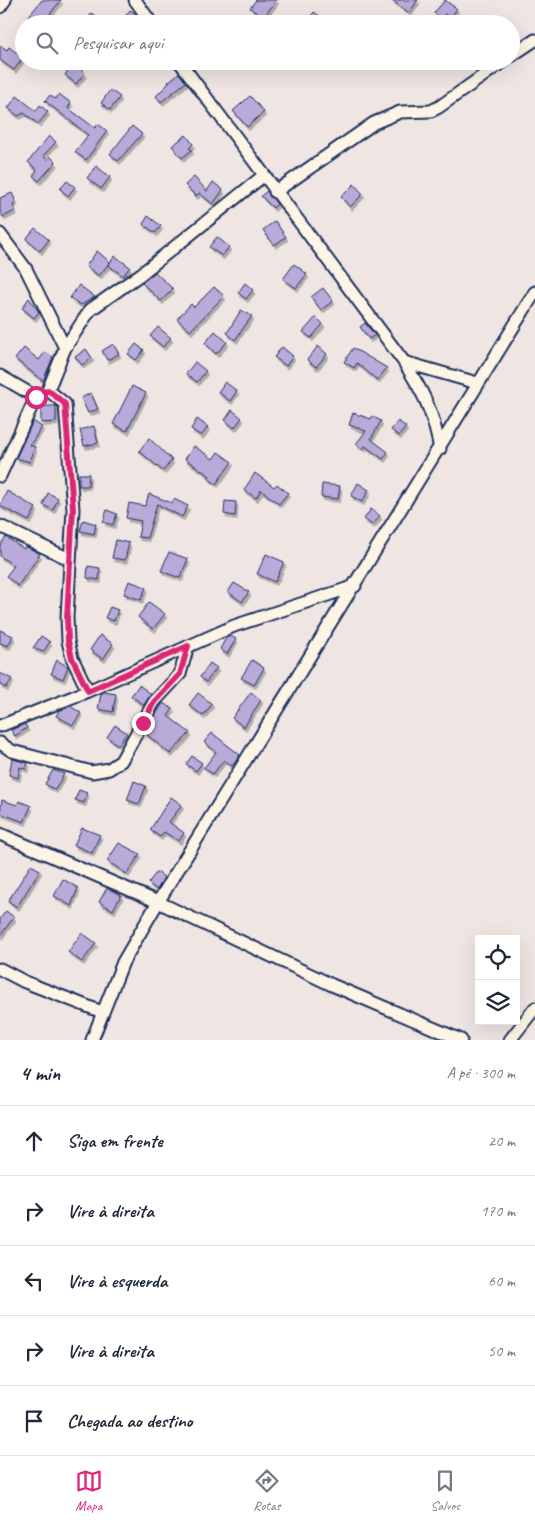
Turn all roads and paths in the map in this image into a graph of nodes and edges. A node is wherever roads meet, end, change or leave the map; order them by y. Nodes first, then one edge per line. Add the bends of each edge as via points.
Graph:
1 (4, 0) edge
2 (135, 0) edge
3 (0, 6) edge
4 (146, 15) edge
5 (535, 40) edge
6 (520, 50) edge
7 (186, 70) edge
8 (491, 70) edge
9 (263, 176) junction
10 (275, 192) junction
11 (0, 234) edge
12 (535, 292) edge
13 (65, 348) junction
14 (404, 362) junction
15 (0, 376) edge
16 (477, 383) junction
17 (48, 390) junction
18 (36, 397) junction
19 (440, 449) junction
20 (0, 476) edge
21 (0, 526) edge
22 (70, 559) junction
23 (355, 586) junction
24 (188, 646) junction
25 (88, 691) junction
26 (0, 726) edge
27 (0, 743) edge
28 (0, 834) edge
29 (158, 902) junction
30 (0, 970) edge
31 (535, 1008) edge
32 (102, 1012) junction
33 (92, 1040) edge
34 (461, 1040) edge
35 (510, 1040) edge

1 - 3 street
2 - 4 street
5 - 6 street
7 - 9 street
8 - 10 street via 439,107 400,112 374,123
9 - 10 street
9 - 13 street via 141,274 90,310
10 - 14 street
11 - 13 street via 26,269
12 - 16 street
13 - 17 street
14 - 16 street
14 - 19 street via 428,400
15 - 18 street
16 - 19 street
17 - 18 street
17 - 22 street via 65,404 73,509
18 - 20 street
19 - 23 street
21 - 22 street
22 - 25 street via 68,641 72,658
23 - 24 street via 234,626
23 - 29 street
24 - 25 street
24 - 27 street via 180,674 154,702 121,761 109,769 92,772 12,750
25 - 26 street
28 - 29 street
29 - 32 street via 123,962
29 - 34 street via 332,985
30 - 32 street
31 - 35 street
32 - 33 street

